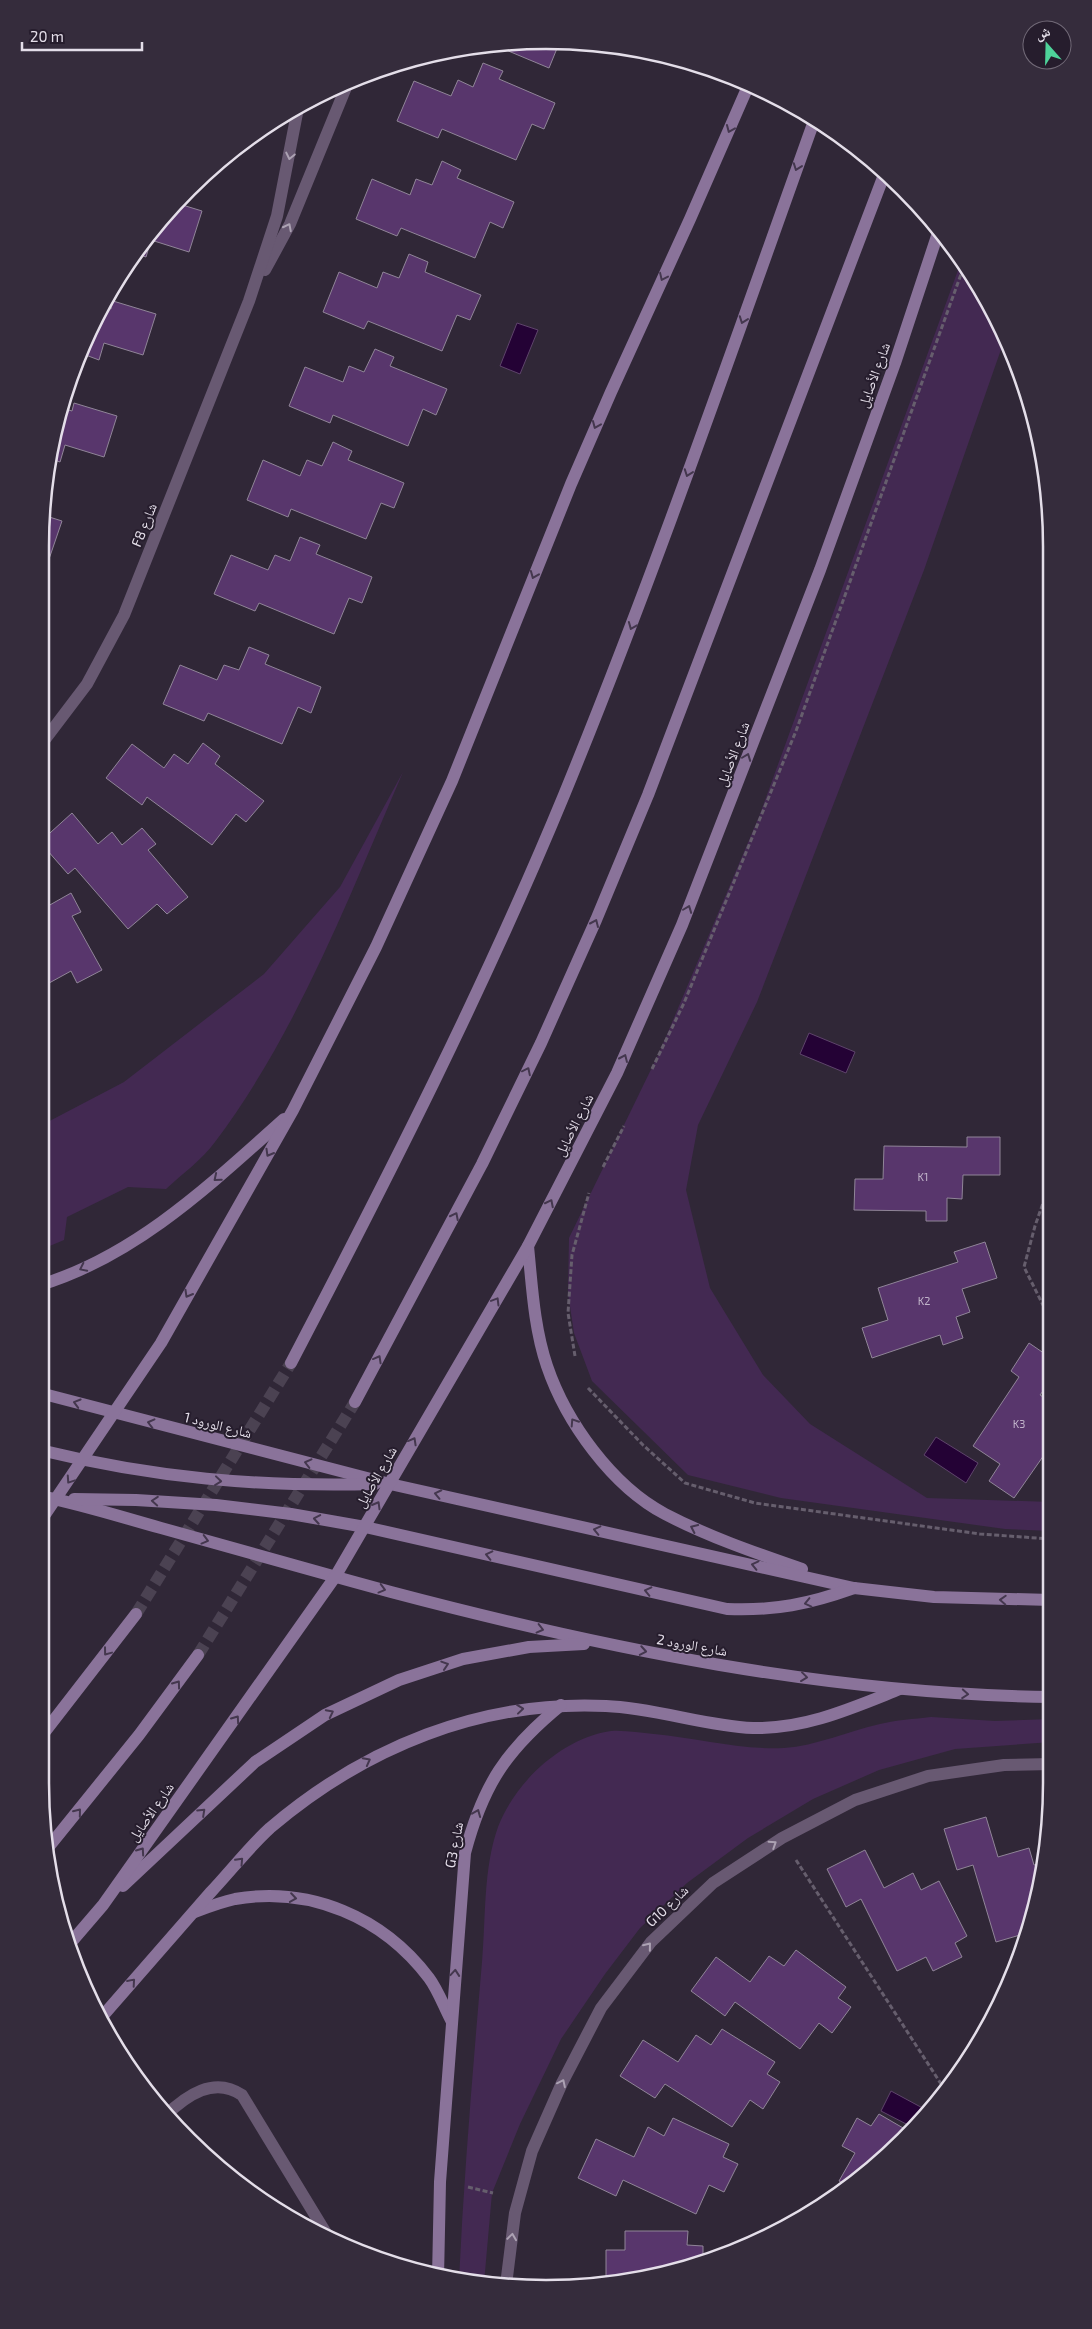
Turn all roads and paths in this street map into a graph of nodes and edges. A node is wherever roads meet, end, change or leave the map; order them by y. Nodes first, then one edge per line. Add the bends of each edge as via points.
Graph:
1 (746, 91) edge
2 (344, 92) edge
3 (297, 115) edge
4 (812, 126) edge
5 (882, 180) edge
6 (937, 239) edge
7 (248, 301) junction
8 (49, 734) edge
9 (293, 1110) junction
10 (1043, 1203) edge
11 (528, 1246) junction
12 (49, 1282) edge
13 (1043, 1305) edge
14 (575, 1357) dead end
15 (292, 1364) tunnel mouth
16 (547, 1366) junction
17 (586, 1385) dead end
18 (49, 1396) edge
19 (355, 1402) tunnel mouth
20 (114, 1414) junction
21 (49, 1452) edge
22 (83, 1460) junction
23 (390, 1484) junction
24 (49, 1498) edge
25 (57, 1499) junction
26 (49, 1510) edge
27 (364, 1527) junction
28 (1043, 1538) edge
29 (335, 1576) junction
30 (854, 1588) junction
31 (1043, 1600) edge
32 (136, 1614) tunnel mouth
33 (595, 1643) junction
34 (198, 1655) tunnel mouth
35 (902, 1689) junction
36 (1043, 1697) edge
37 (561, 1705) junction
38 (49, 1726) edge
39 (1043, 1764) edge
40 (782, 1838) junction
41 (52, 1841) edge
42 (103, 1905) junction
43 (194, 1912) junction
44 (74, 1939) edge
45 (105, 2013) edge
46 (452, 2022) junction
47 (941, 2084) edge
48 (172, 2110) edge
49 (440, 2182) junction
50 (515, 2213) junction
51 (322, 2227) edge
52 (438, 2268) edge
53 (507, 2278) edge

1 -> 9 main road via 571,484 452,781 376,947
7 -> 2 street via 290,224
3 -> 7 street via 276,216
4 -> 15 main road via 641,602 562,798 469,1008
19 -> 5 main road via 482,1164 596,920 648,795
11 -> 6 main road, شارع الأصايل via 617,1072 682,925 823,561
7 - 8 street, F8 شارع via 124,615 87,684
9 -> 12 main road via 174,1214 118,1250
9 -> 20 main road via 161,1343
10 - 13 path via 1024,1267
11 - 16 main road via 535,1315
23 -> 11 main road, شارع الأصايل
14 - 16 path
30 -> 16 main road via 719,1539 663,1513 625,1485 592,1450 566,1410
17 - 28 path via 643,1445 685,1483 755,1503 980,1534
20 -> 18 main road, شارع الورود 1
20 - 22 main road
23 -> 20 main road, شارع الورود 1
21 - 22 main road
22 -> 23 main road via 161,1475 239,1483 314,1486
22 -> 25 main road
27 -> 23 main road, شارع الأصايل
30 -> 23 main road
24 - 25 main road
25 - 26 main road
27 -> 25 main road via 216,1505
25 -> 29 main road
27 - 29 main road, شارع الأصايل
30 -> 27 main road via 788,1608 727,1608
29 -> 33 main road, شارع الورود 2
42 -> 29 main road, شارع الأصايل
31 -> 30 main road via 934,1597
32 -> 38 main road
33 -> 35 main road, شارع الورود 2 via 747,1670
42 -> 33 main road via 256,1762 324,1715 399,1680 463,1659 529,1647
41 -> 34 main road via 139,1735
35 -> 36 main road, شارع الورود 2
35 - 37 main road via 830,1716 778,1728 725,1725 655,1711 608,1706
43 -> 37 main road via 269,1830 315,1792 365,1761 419,1736 465,1720
46 -> 37 main road, G3 شارع via 465,1853 474,1818 489,1785 509,1755 533,1728
39 - 40 street, G10 شارع via 1004,1765 928,1776 855,1800
40 - 47 path
50 -> 40 street, G10 شارع via 532,2151 600,2008 651,1942 713,1883
42 - 44 main road, شارع الأصايل
45 -> 43 main road
43 -> 46 main road via 234,1899 276,1896 317,1901 356,1915 397,1942 429,1978
46 - 49 main road, G3 شارع
48 - 51 street via 211,2086 231,2088 242,2095
49 - 50 path via 493,2192 490,2208
49 - 52 main road, G3 شارع
53 -> 50 street, G10 شارع

